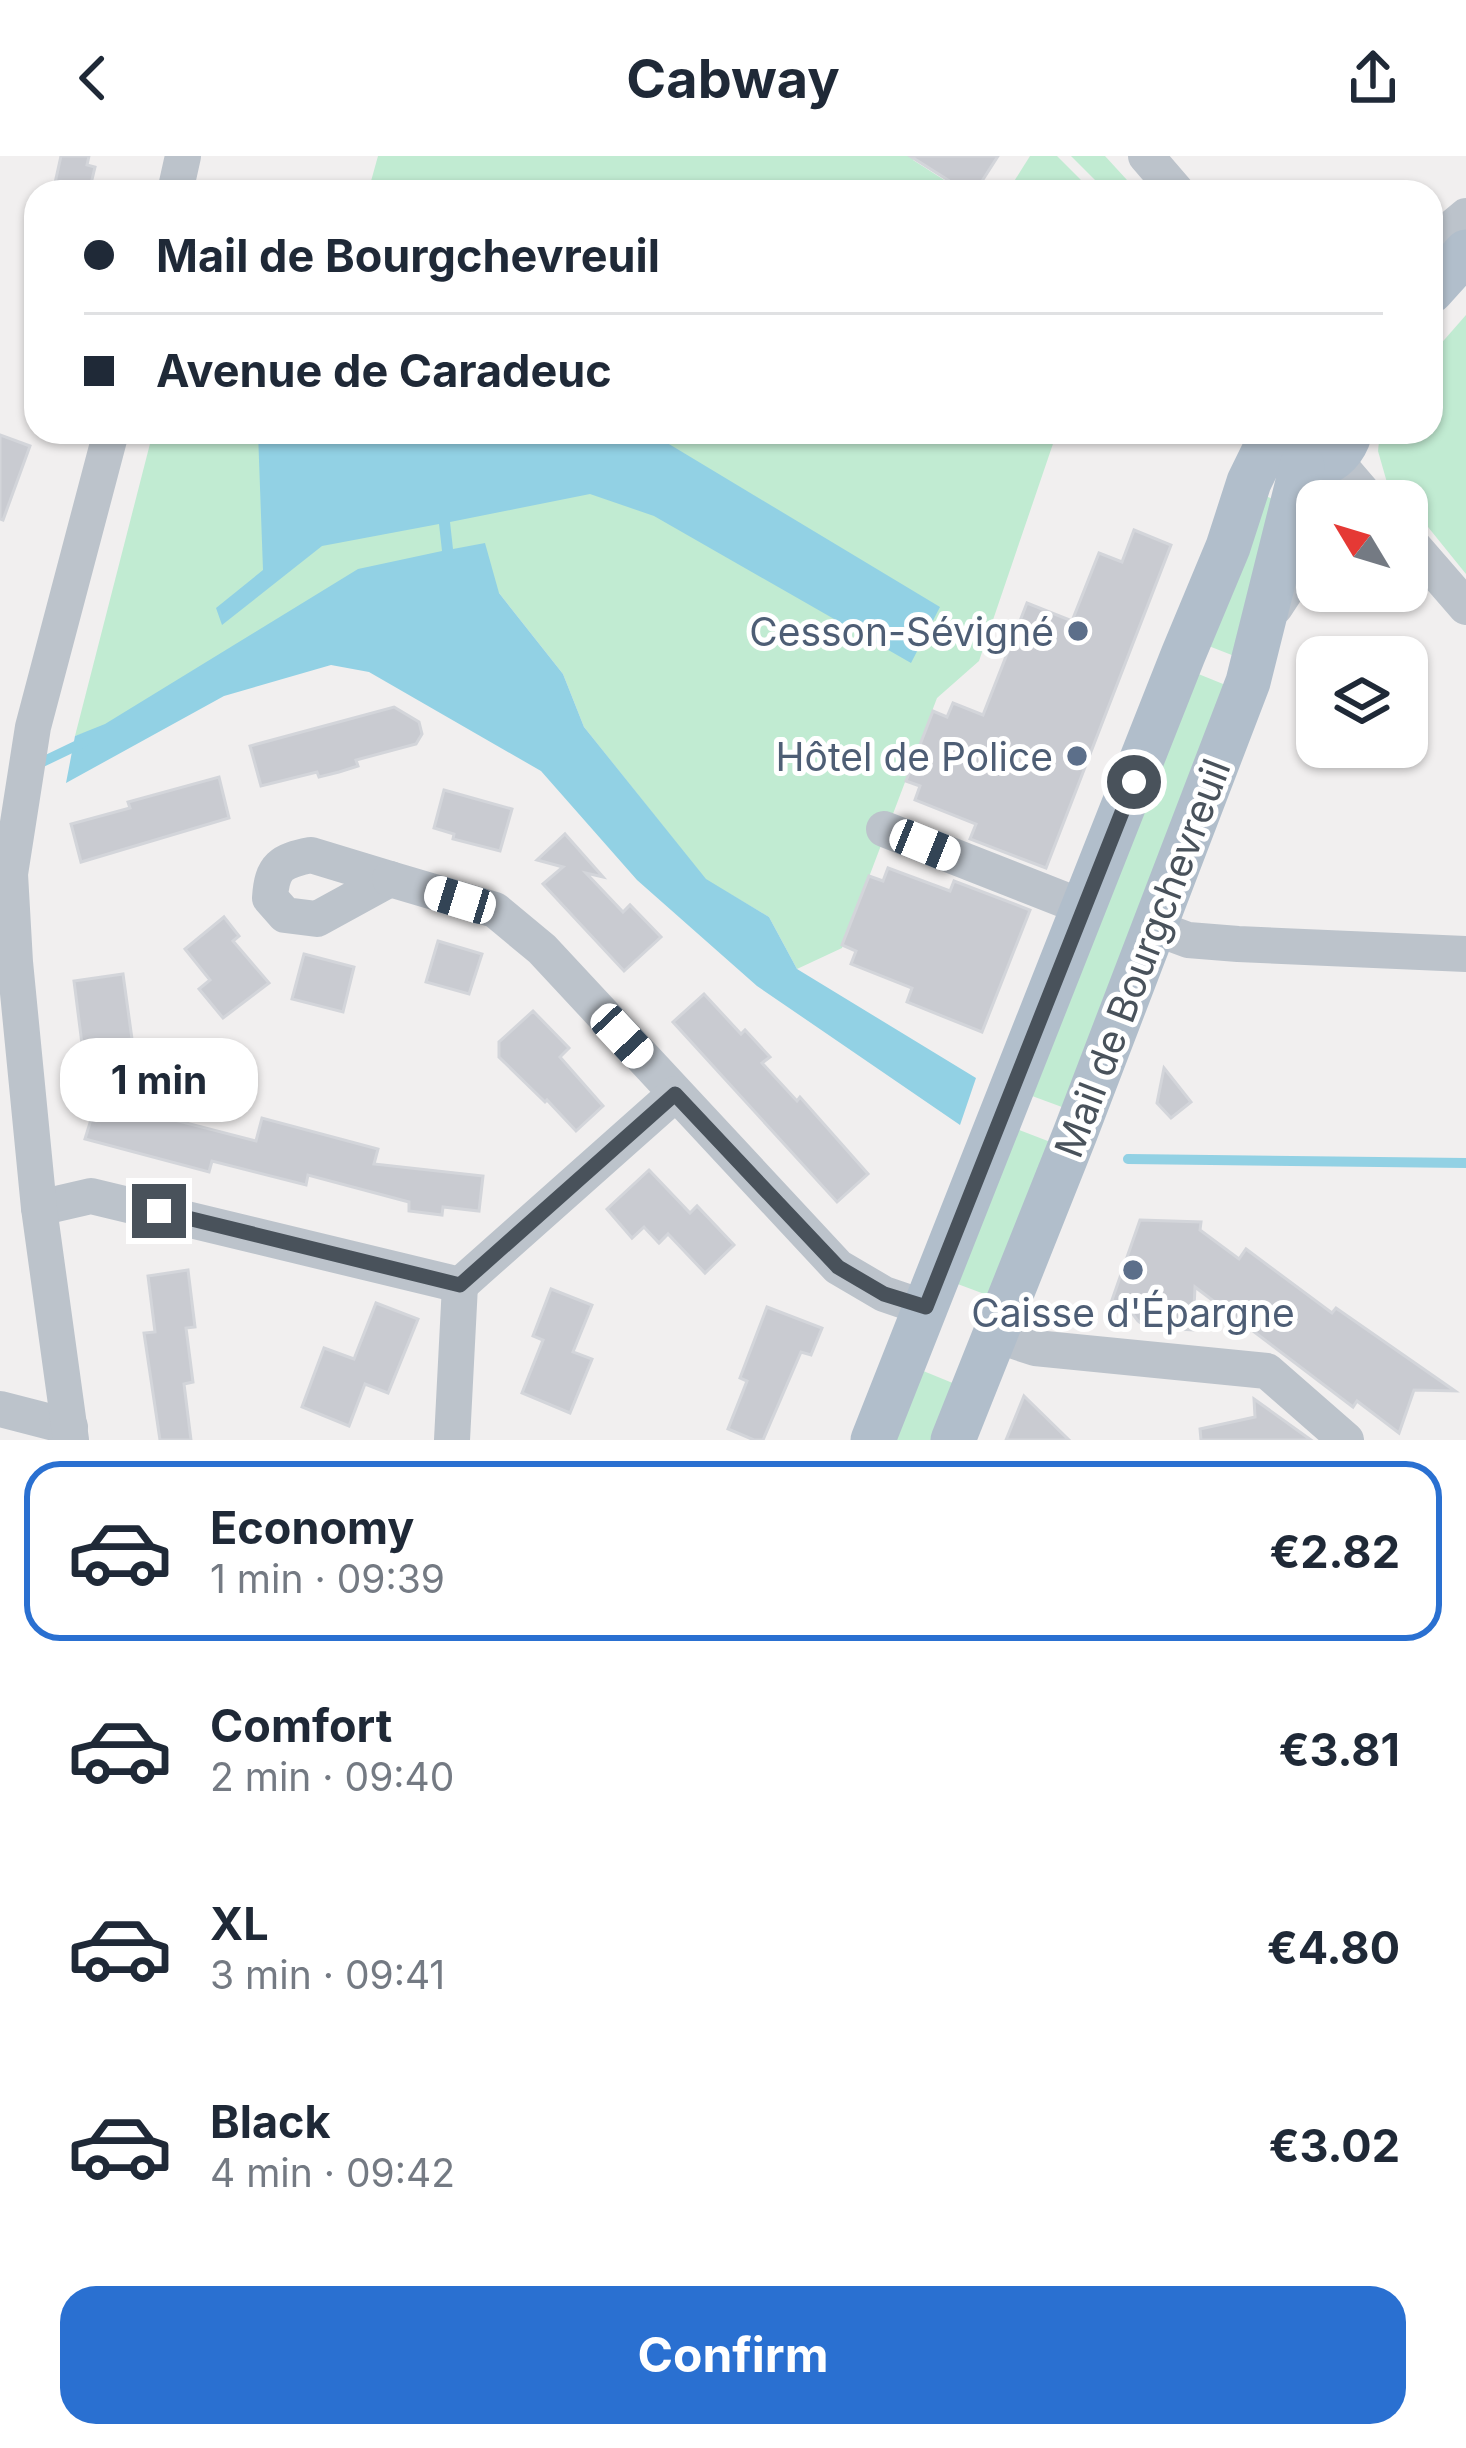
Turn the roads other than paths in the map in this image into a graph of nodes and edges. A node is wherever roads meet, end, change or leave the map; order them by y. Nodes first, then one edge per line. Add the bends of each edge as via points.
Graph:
1 (1146, 156) edge
2 (1167, 180) edge
3 (1466, 252) edge
4 (1443, 278) edge
5 (108, 444) edge
6 (1305, 445) edge
7 (1346, 480) edge
8 (1428, 564) edge
9 (1296, 575) edge
10 (1466, 608) edge
11 (1264, 625) junction
12 (884, 829) dead end
13 (5, 874) edge
14 (391, 879) dead end
15 (1085, 908) junction
16 (1153, 927) junction
17 (1466, 954) edge
18 (675, 1094) junction
19 (40, 1208) junction
20 (460, 1285) junction
21 (926, 1307) junction
22 (996, 1335) junction
23 (0, 1409) edge
24 (70, 1434) edge
25 (452, 1440) edge
26 (873, 1440) edge
27 (953, 1440) edge
28 (1346, 1440) edge

1 - 2 street
3 - 4 main road
5 - 13 street via 33,727
6 - 7 street
6 - 11 main road, Mail de Bourgchevreuil
6 - 15 main road, Mail de Bourgchevreuil via 1249,482
8 - 10 street
9 - 11 street
11 - 16 main road, Mail de Bourgchevreuil
12 - 15 street
13 - 19 street
14 - 18 street via 495,910 542,949
15 - 21 main road, Mail de Bourgchevreuil
16 - 17 street via 1188,940
16 - 22 main road, Mail de Bourgchevreuil
18 - 20 street
18 - 21 street via 838,1267
19 - 20 street via 92,1196
19 - 24 street
20 - 25 street
21 - 22 main road
21 - 26 main road, Mail de Bourgchevreuil
22 - 27 main road, Mail de Bourgchevreuil
22 - 28 street via 1035,1348 1267,1371
23 - 24 street

